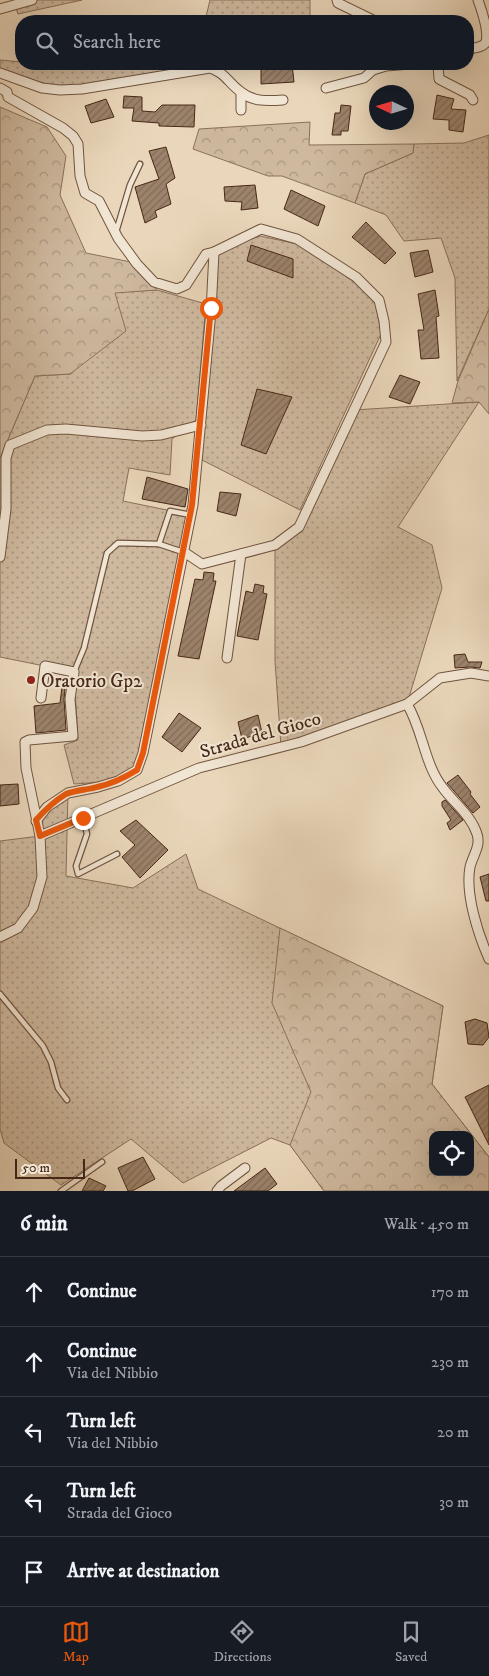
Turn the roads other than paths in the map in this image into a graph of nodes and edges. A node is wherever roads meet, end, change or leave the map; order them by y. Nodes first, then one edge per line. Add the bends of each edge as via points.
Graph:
1 (32, 0) edge
2 (337, 0) edge
3 (478, 0) edge
4 (0, 9) edge
5 (362, 15) edge
6 (474, 48) edge
7 (198, 70) edge
8 (217, 70) edge
9 (373, 70) edge
10 (439, 70) edge
11 (0, 73) edge
12 (0, 88) edge
13 (326, 88) dead end
14 (241, 93) junction
15 (283, 100) dead end
16 (473, 100) dead end
17 (241, 110) dead end
18 (140, 164) dead end
19 (116, 234) junction
20 (214, 252) junction
21 (201, 425) junction
22 (191, 515) junction
23 (159, 544) junction
24 (184, 552) junction
25 (241, 554) junction
26 (0, 556) edge
27 (227, 658) dead end
28 (74, 672) junction
29 (489, 676) edge
30 (41, 698) dead end
31 (407, 704) junction
32 (83, 818) junction
33 (36, 820) junction
34 (40, 836) junction
35 (117, 854) dead end
36 (0, 937) edge
37 (489, 959) edge
38 (0, 994) edge
39 (68, 1100) dead end
40 (102, 1162) dead end
41 (245, 1168) dead end
42 (61, 1191) edge
43 (217, 1191) edge

1 - 4 street
2 - 5 street
3 - 6 street via 488,32 486,42
7 - 11 street via 60,90 42,88
8 - 14 street
9 - 13 street via 364,78
10 - 16 street via 440,79 470,95
12 - 19 street via 7,92 8,97 73,136 78,144 85,194 99,201
14 - 15 street via 260,101
14 - 17 street
18 - 19 lane via 130,185
19 - 20 street via 154,282 177,289 186,285 206,254
20 - 21 street
20 - 25 street via 261,229 297,239 356,277 378,300 386,342 299,527 276,545
21 - 22 street
21 - 26 street via 142,436 48,430 10,445 6,458 6,509
22 - 23 lane via 170,511
22 - 24 street
23 - 24 lane
23 - 28 lane via 118,543 107,553 84,648
24 - 25 street via 202,564
24 - 33 street via 137,770 118,781 68,793
25 - 27 street
28 - 30 street via 45,666
28 - 33 street via 70,699 73,736 25,742 26,768
29 - 31 street, Strada del Gioco via 471,673 440,678
31 - 32 street, Strada del Gioco via 301,742 199,768
31 - 37 street via 441,787 470,820 477,834 478,845 470,867 470,897 481,942
32 - 34 street, Strada del Gioco
32 - 35 lane via 87,834 76,866 78,874
33 - 34 street
34 - 36 street via 42,877 32,908 18,928
38 - 39 lane via 43,1046 58,1088
40 - 42 lane
41 - 43 street

